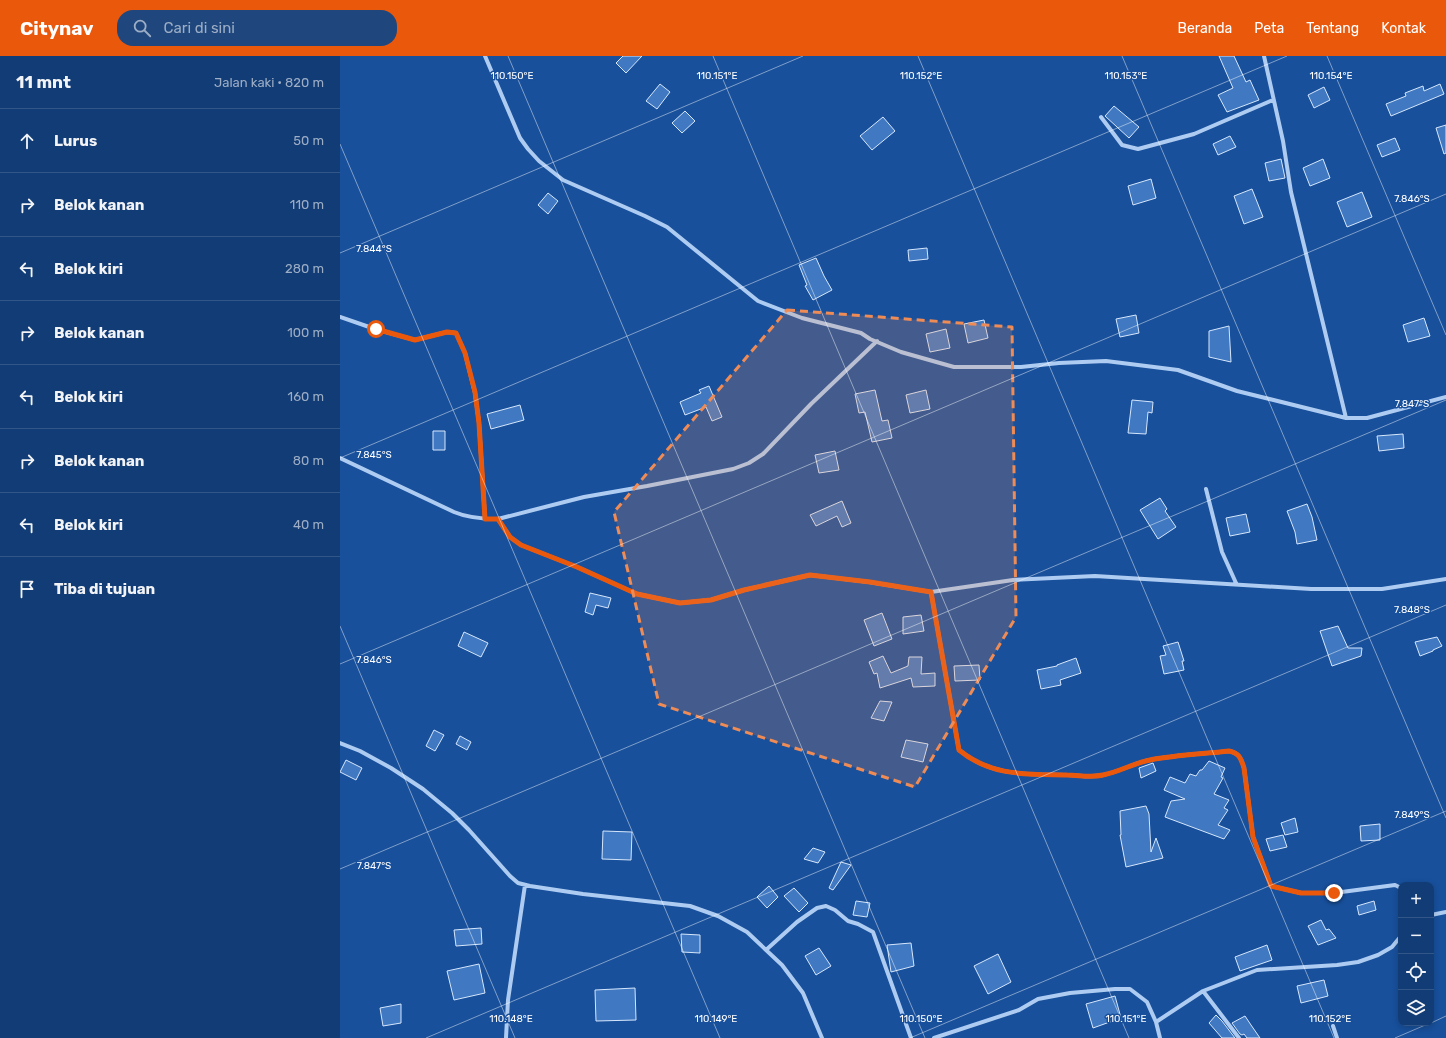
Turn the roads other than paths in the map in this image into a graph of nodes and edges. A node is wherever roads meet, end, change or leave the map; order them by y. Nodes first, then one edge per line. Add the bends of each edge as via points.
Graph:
1 (485, 56) edge
2 (1264, 56) edge
3 (1273, 100) junction
4 (1101, 117) dead end
5 (340, 317) edge
6 (877, 341) junction
7 (1446, 397) edge
8 (1346, 418) junction
9 (340, 458) edge
10 (1206, 489) dead end
11 (485, 519) junction
12 (498, 519) junction
13 (1446, 579) edge
14 (1236, 584) junction
15 (931, 592) junction
16 (340, 743) edge
17 (525, 885) junction
18 (1398, 886) edge
19 (1446, 912) edge
20 (1434, 914) edge
21 (1398, 940) edge
22 (766, 950) junction
23 (1203, 991) junction
24 (1156, 1022) junction
25 (1333, 1026) dead end
26 (506, 1038) edge
27 (822, 1038) edge
28 (911, 1038) edge
29 (934, 1038) edge
30 (1160, 1038) edge
31 (1239, 1038) edge
32 (1337, 1038) edge

1 - 6 street via 520,138 539,161 563,180 667,227 758,301 802,318 861,333
2 - 3 street
3 - 4 street via 1194,134 1138,149 1122,145
3 - 8 street via 1283,141 1290,192
5 - 11 street via 415,340 447,332 456,333 465,353 475,392
6 - 8 street via 901,352 954,367 1021,368 1106,361 1178,370 1237,391
6 - 12 street via 763,454 749,463 725,470 584,497
7 - 8 street via 1368,418
9 - 11 street via 459,514
10 - 14 street via 1222,552
11 - 12 street
12 - 15 street via 510,537 521,545 637,594 680,603 711,600 810,575
13 - 14 street via 1382,589 1311,589
14 - 15 street via 1096,576 1012,580
15 - 18 street via 959,750 972,760 995,770 1010,773 1092,776 1110,774 1149,760 1235,752 1241,757 1244,768 1253,837 1271,886 1301,893 1334,893
16 - 17 street via 391,768 423,789 456,817 510,876
17 - 22 street via 690,906 718,916 747,932
17 - 26 street via 508,1000
19 - 20 street
21 - 23 street via 1392,947 1378,955 1358,962 1337,966 1257,970
22 - 27 street via 782,965 804,993
22 - 28 street via 797,922 817,908 826,906 848,921 873,932
23 - 24 street
23 - 31 street
24 - 29 street via 1147,1002 1130,989 1115,989 1038,999 1020,1010
24 - 30 street
25 - 32 street

